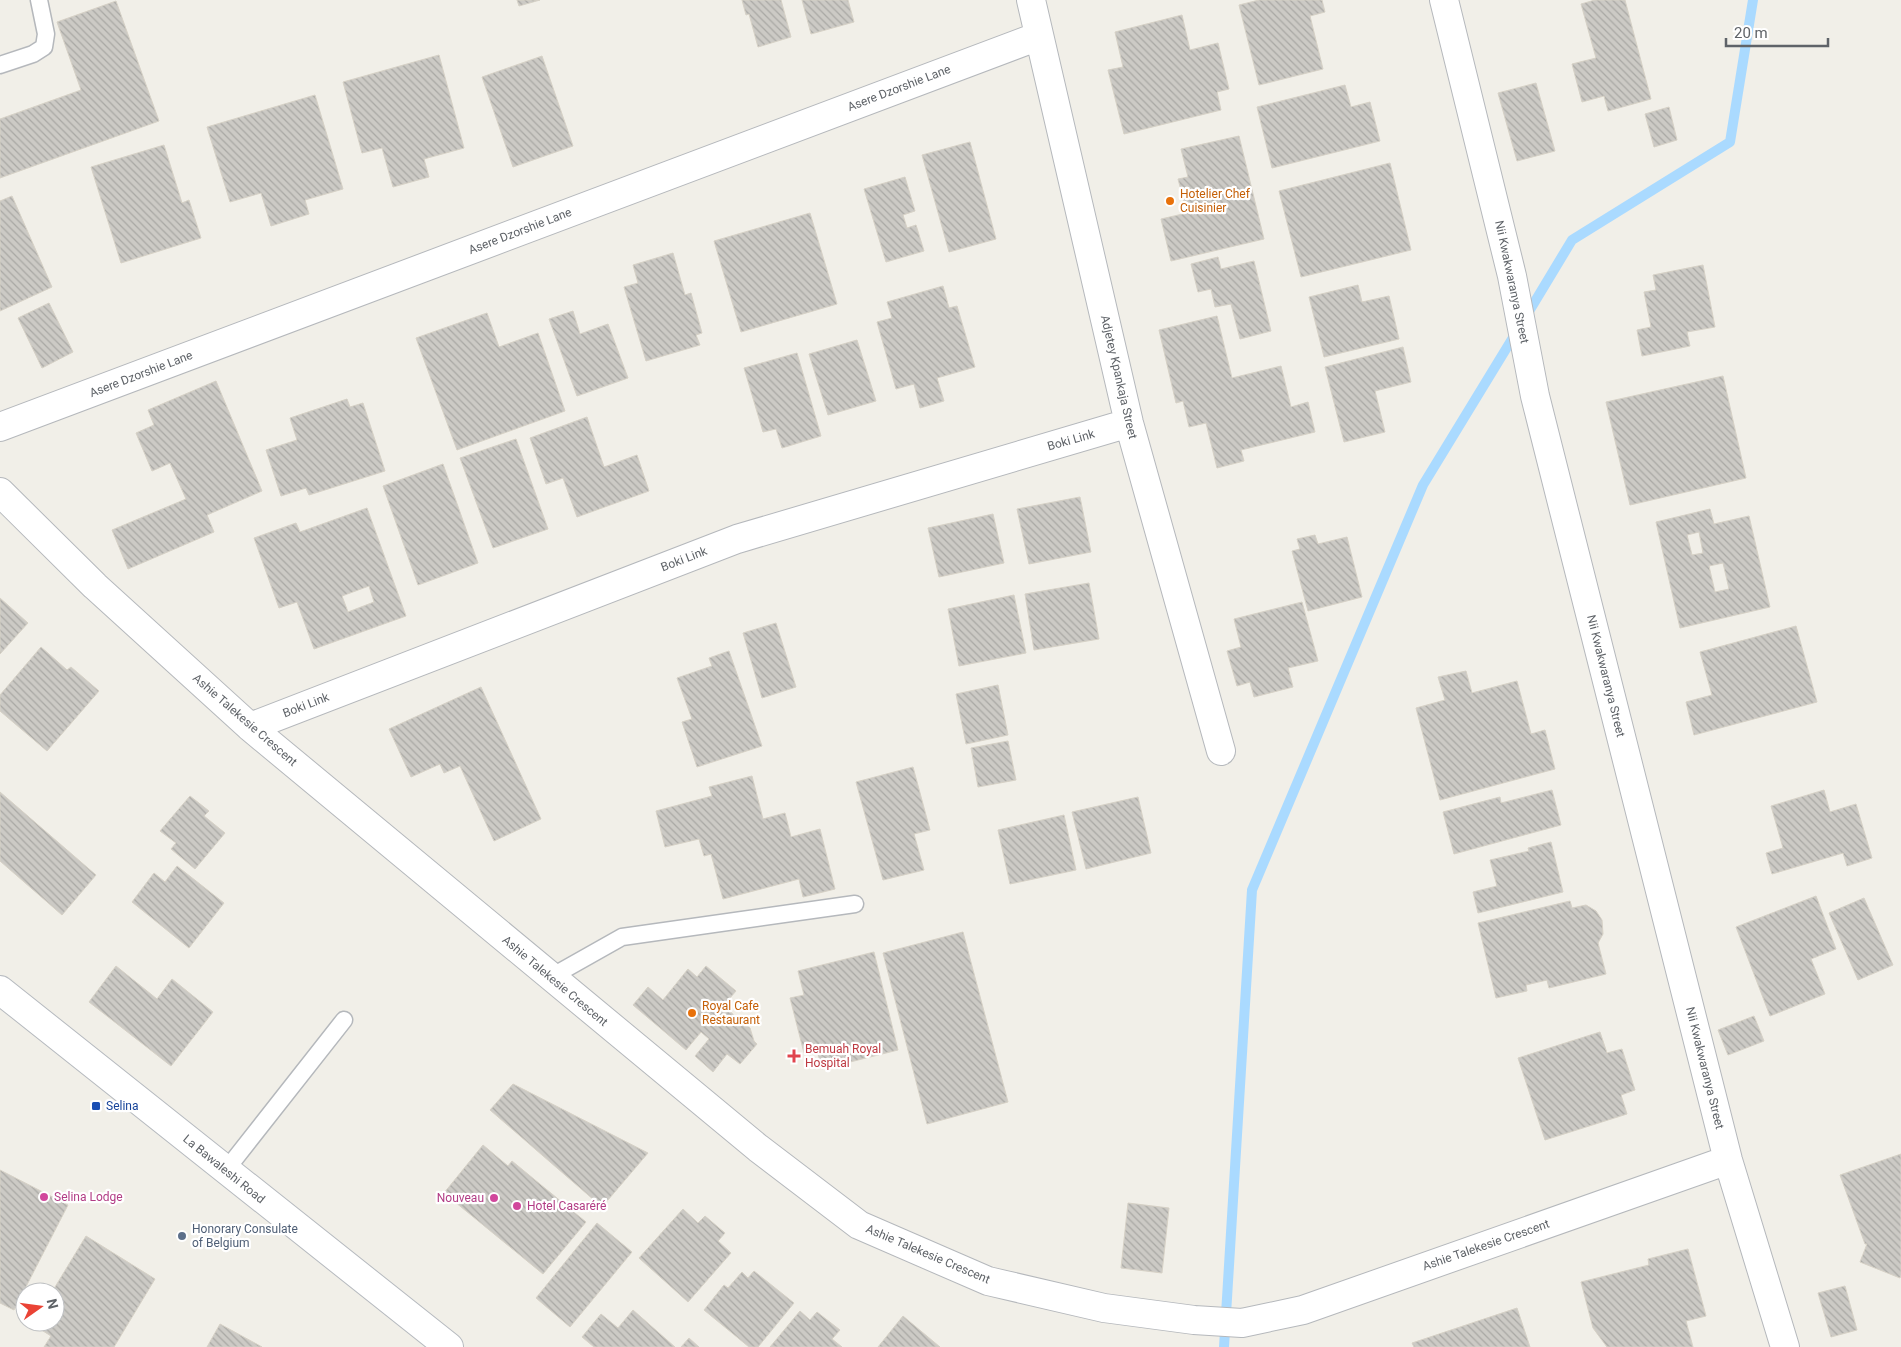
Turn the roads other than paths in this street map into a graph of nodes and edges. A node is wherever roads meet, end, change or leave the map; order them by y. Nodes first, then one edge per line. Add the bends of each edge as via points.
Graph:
1 (38, 0) edge
2 (1031, 0) edge
3 (1444, 0) edge
4 (1039, 36) junction
5 (0, 66) edge
6 (1129, 423) junction
7 (0, 427) edge
8 (0, 492) edge
9 (250, 727) junction
10 (1221, 751) dead end
11 (855, 904) dead end
12 (551, 977) junction
13 (0, 990) edge
14 (344, 1020) dead end
15 (1728, 1160) junction
16 (226, 1170) junction
17 (449, 1347) edge
18 (1785, 1347) edge

1 - 5 lane via 46,34 44,47
2 - 4 street, Adjetey Kpankaja Street
3 - 15 street, Nii Kwakwaranya Street via 1512,276 1535,396
4 - 6 street, Adjetey Kpankaja Street
4 - 7 street, Asere Dzorshie Lane
6 - 9 street, Boki Link via 737,539
6 - 10 street, Adjetey Kpankaja Street
8 - 9 street, Ashie Talekesie Crescent via 95,586
9 - 12 street, Ashie Talekesie Crescent
11 - 12 lane via 622,937
12 - 15 street, Ashie Talekesie Crescent via 758,1148 859,1225 988,1281 1104,1308 1242,1323 1303,1310
13 - 16 street, La Bawaleshi Road
14 - 16 lane
15 - 18 street, Nii Kwakwaranya Street
16 - 17 street, La Bawaleshi Road

